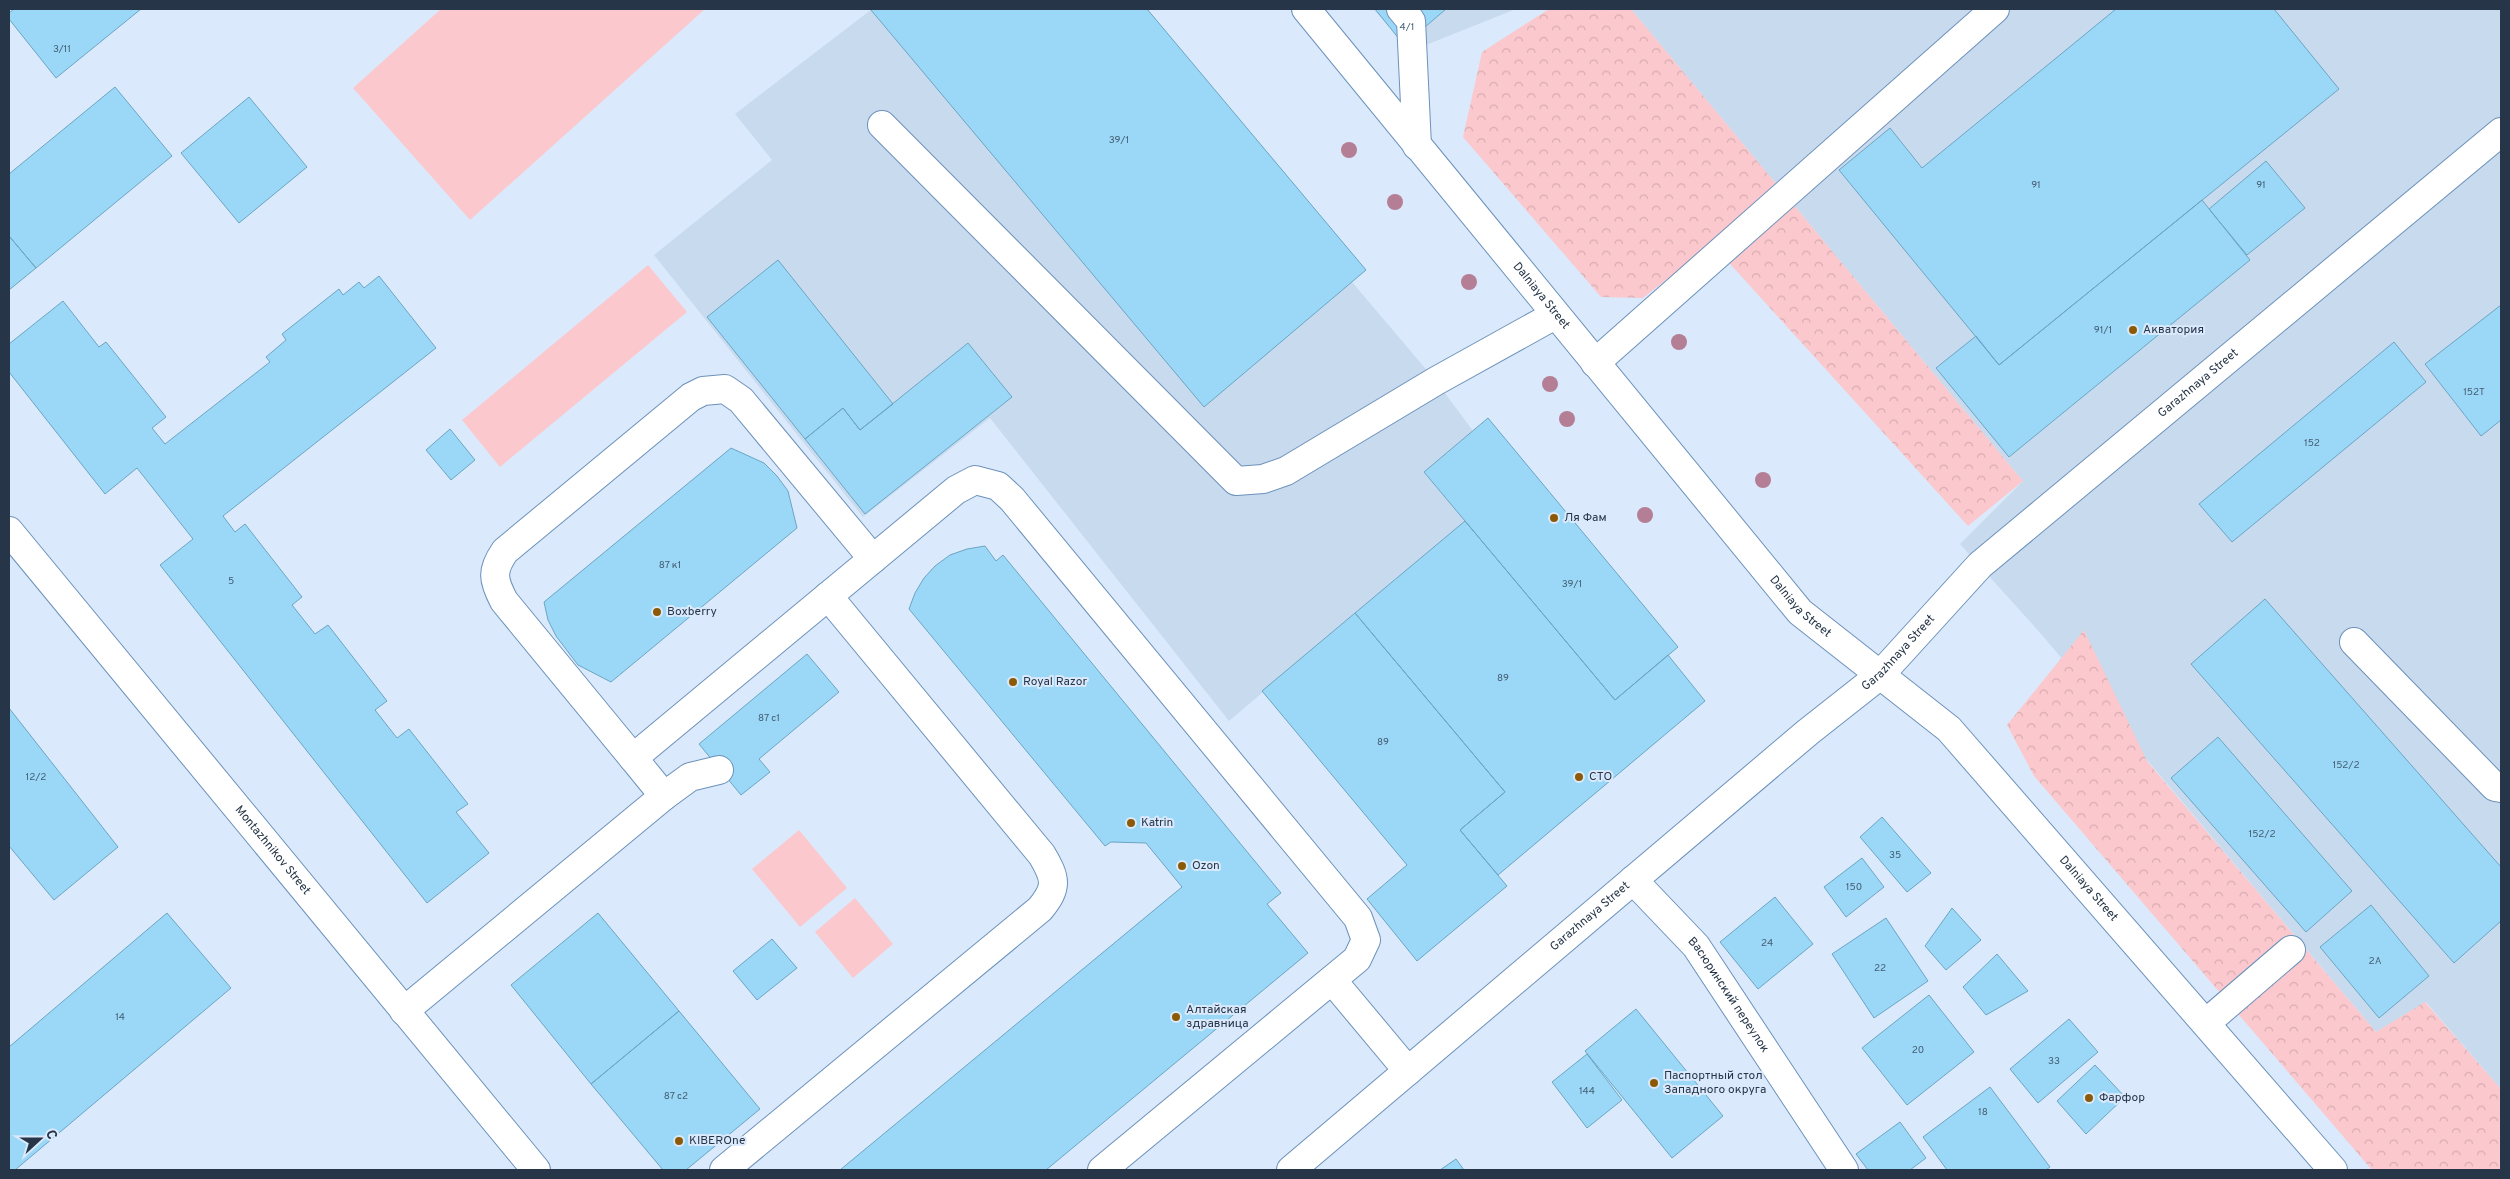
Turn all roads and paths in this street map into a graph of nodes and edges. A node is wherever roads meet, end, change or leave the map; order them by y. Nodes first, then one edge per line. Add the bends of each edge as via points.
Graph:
1 (1306, 9) edge
2 (1401, 9) edge
3 (1995, 9) edge
4 (882, 125) dead end
5 (2501, 132) edge
6 (1417, 146) junction
7 (1555, 316) junction
8 (1595, 363) junction
9 (9, 532) edge
10 (873, 559) junction
11 (828, 596) junction
12 (2354, 642) dead end
13 (1879, 676) junction
14 (633, 758) junction
15 (719, 770) dead end
16 (2501, 788) edge
17 (664, 796) junction
18 (1633, 880) junction
19 (2291, 950) dead end
20 (1332, 980) junction
21 (404, 1011) junction
22 (2206, 1023) junction
23 (1408, 1071) junction
24 (1304, 1166) edge
25 (536, 1170) edge
26 (724, 1170) edge
27 (1102, 1170) edge
28 (1844, 1170) edge
29 (2333, 1170) edge

1 - 6 street, Dalniaya Street
2 - 6 street via 1411,21
3 - 8 street
4 - 7 street via 1236,481 1263,479 1286,471
5 - 13 street, Garazhnaya Street via 1980,565
6 - 7 street, Dalniaya Street
7 - 8 street, Dalniaya Street
8 - 13 street, Dalniaya Street via 1800,612
9 - 21 street, Montazhnikov Street
10 - 11 street
10 - 14 street via 741,400 725,389 704,391 691,397 512,545 496,565 495,584 504,601
10 - 20 street via 956,490 975,480 998,486 1358,918 1366,940 1357,959
11 - 14 street
11 - 26 street via 1042,855 1052,872 1052,894 1040,909
12 - 16 street via 2495,787
13 - 18 street, Garazhnaya Street
13 - 22 street, Dalniaya Street via 1949,729
14 - 17 street
15 - 17 street via 690,777
17 - 21 street
18 - 23 street, Garazhnaya Street
18 - 28 street, Васюринский переулок via 1696,946
19 - 22 street
20 - 23 street
20 - 27 street
21 - 25 street, Montazhnikov Street
22 - 29 street, Dalniaya Street
23 - 24 street, Garazhnaya Street

